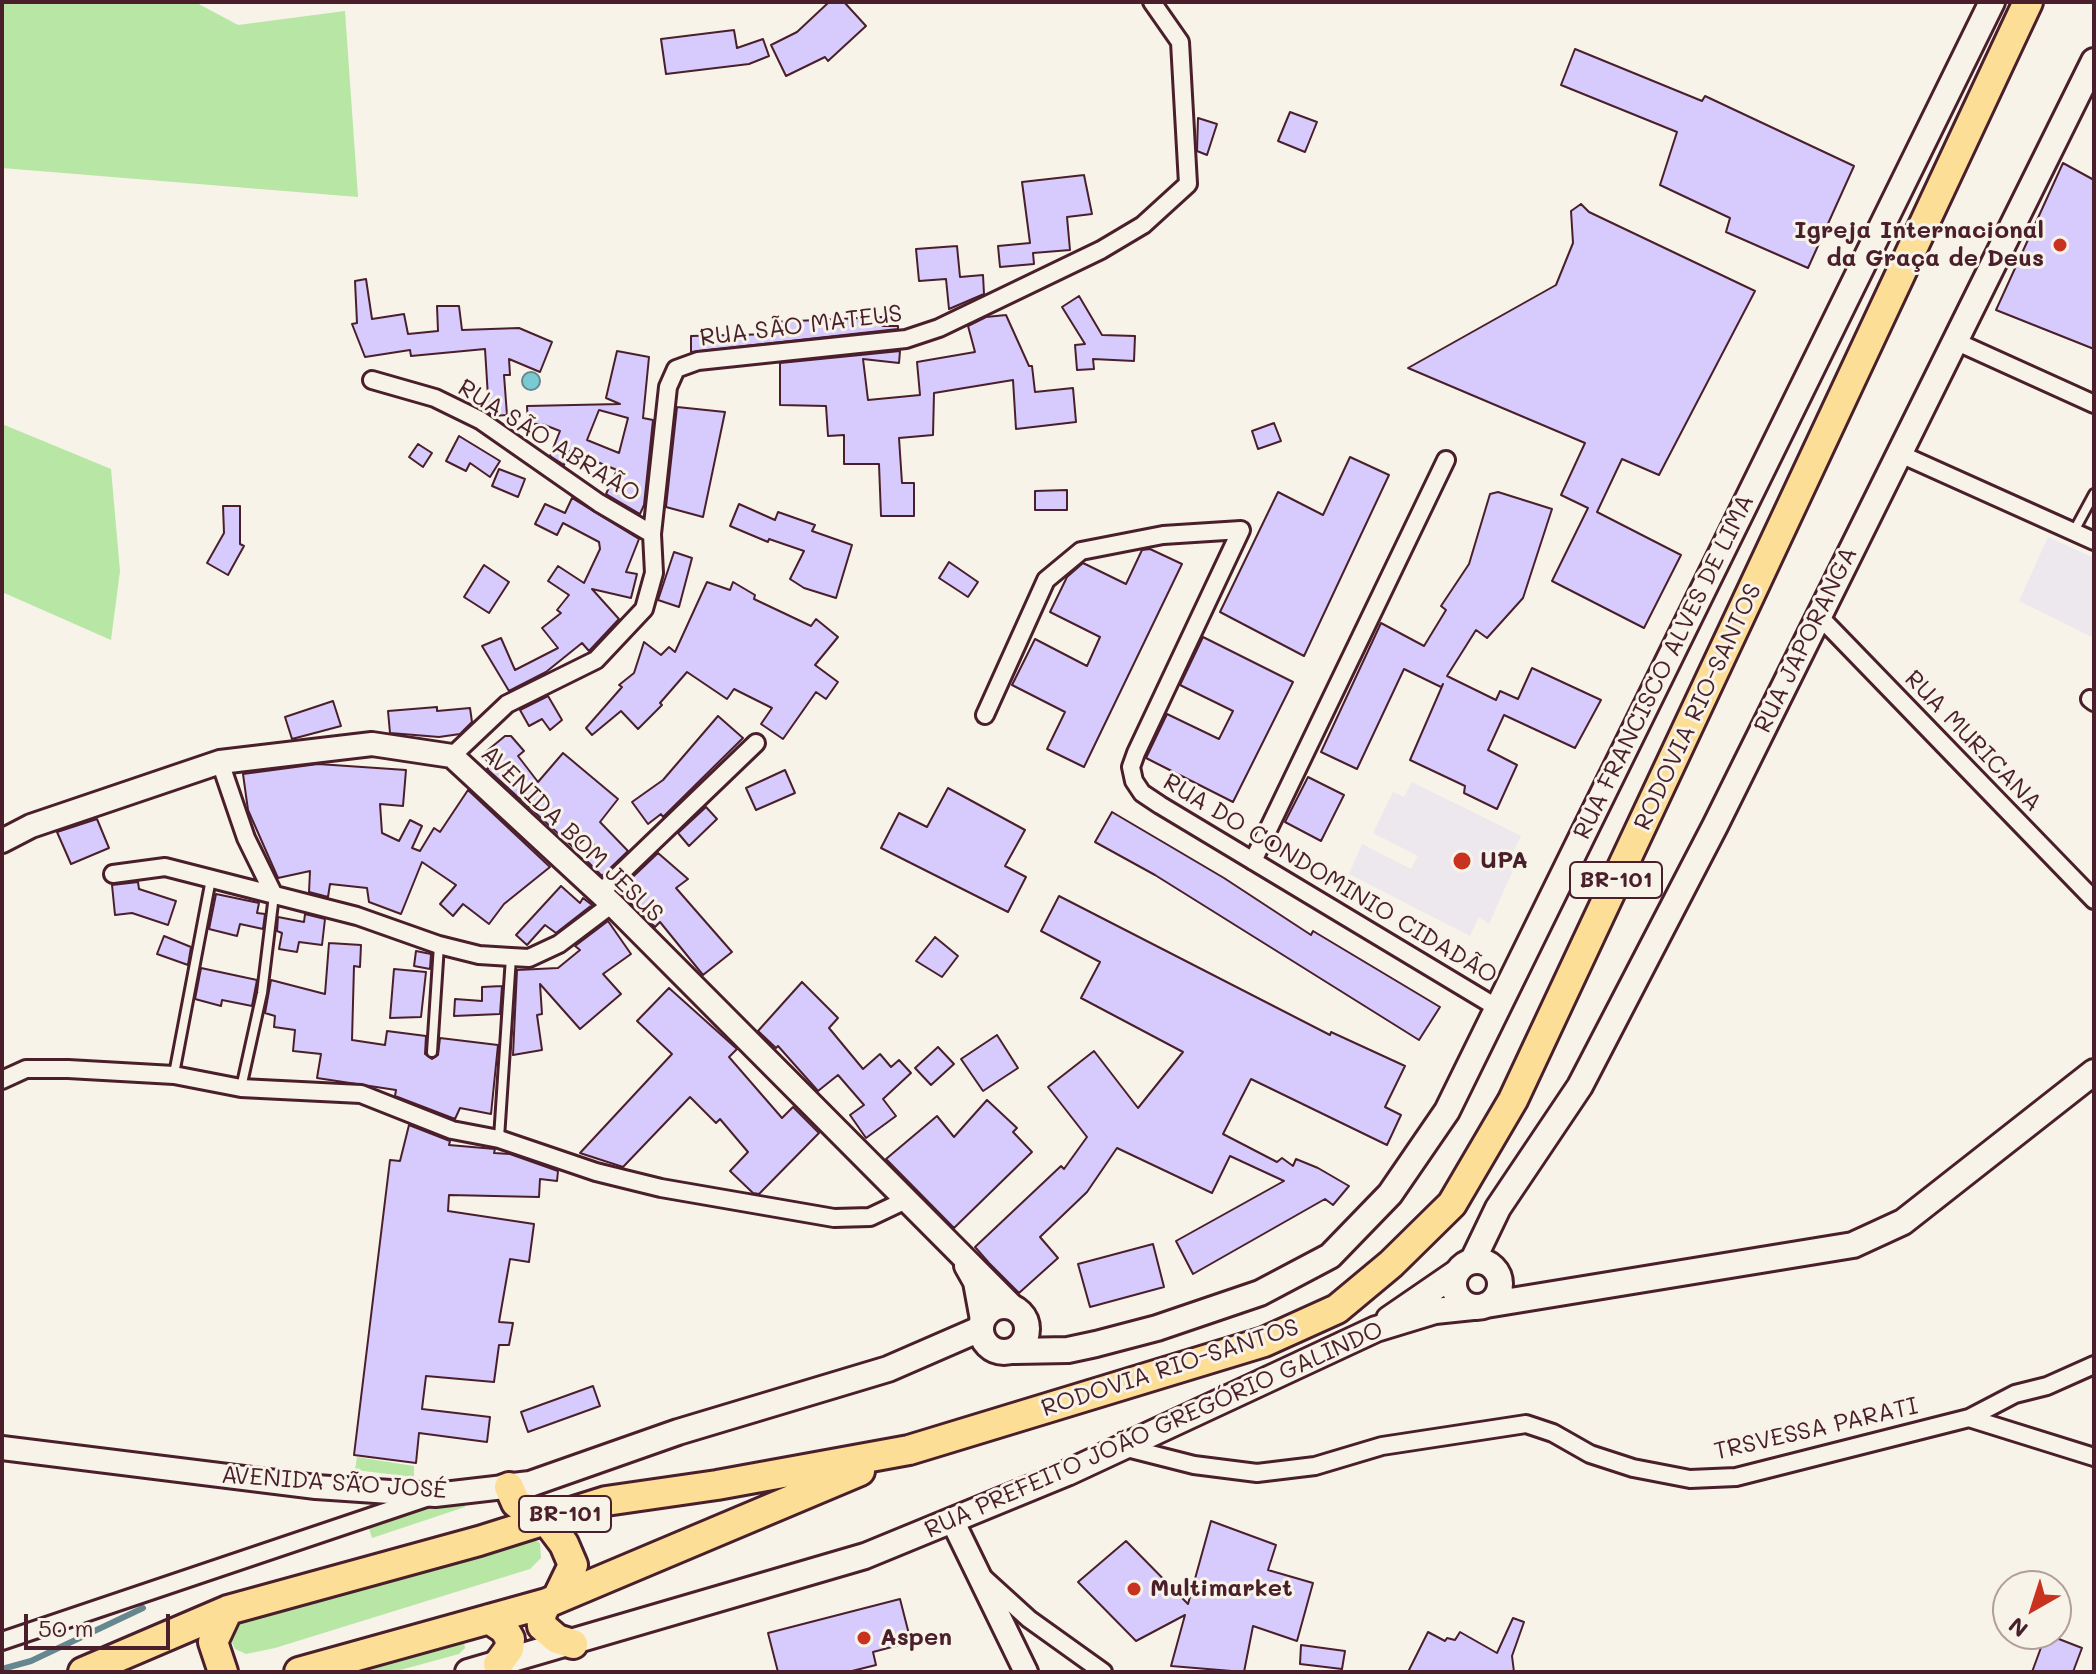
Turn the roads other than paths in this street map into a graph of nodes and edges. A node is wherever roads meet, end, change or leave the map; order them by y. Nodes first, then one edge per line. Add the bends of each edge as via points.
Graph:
1 (1152, 2) edge
2 (1992, 2) edge
3 (2028, 2) edge
4 (2094, 61) edge
5 (1955, 341) junction
6 (372, 380) dead end
7 (2094, 404) edge
8 (1898, 453) junction
9 (1446, 460) dead end
10 (2094, 494) edge
11 (2074, 531) junction
12 (652, 534) junction
13 (2094, 541) edge
14 (1818, 615) junction
15 (985, 715) dead end
16 (756, 743) dead end
17 (452, 756) junction
18 (220, 762) junction
19 (2, 841) edge
20 (1253, 861) junction
21 (113, 874) dead end
22 (211, 879) junction
23 (274, 895) junction
24 (606, 898) junction
25 (2094, 900) edge
26 (439, 945) junction
27 (511, 957) junction
28 (1496, 1007) junction
29 (432, 1052) dead end
30 (2094, 1072) edge
31 (174, 1075) junction
32 (2, 1080) edge
33 (241, 1088) junction
34 (499, 1139) junction
35 (908, 1199) junction
36 (954, 1244) junction
37 (1481, 1271) junction
38 (1535, 1296) junction
39 (1480, 1306) junction
40 (1019, 1312) junction
41 (981, 1324) junction
42 (1376, 1329) junction
43 (1096, 1344) junction
44 (1008, 1352) junction
45 (2094, 1365) edge
46 (888, 1369) junction
47 (1969, 1418) junction
48 (1123, 1447) junction
49 (2, 1448) edge
50 (909, 1450) junction
51 (2094, 1457) edge
52 (506, 1487) junction
53 (435, 1495) junction
54 (546, 1520) junction
55 (953, 1522) junction
56 (479, 1541) junction
57 (975, 1569) junction
58 (553, 1600) junction
59 (228, 1610) junction
60 (489, 1619) junction
61 (2, 1641) edge
62 (573, 1644) junction
63 (499, 1668) edge
64 (83, 1672) edge
65 (223, 1672) edge
66 (299, 1672) edge
67 (468, 1672) edge
68 (1026, 1672) edge
69 (1103, 1672) edge

1 - 12 street, RUA SÃO MATEUS via 1180,42 1188,184 1143,225 1101,250 939,328 906,339 698,361 676,369 668,387
2 - 28 main road, RUA FRANCISCO ALVES DE LIMA
3 - 50 highway, RODOVIA RIO-SANTOS / BR-101 via 1513,1100 1452,1204 1337,1309 1264,1342
4 - 5 main road, RUA JAPORANGA
5 - 7 street
5 - 8 main road, RUA JAPORANGA
6 - 12 street, RUA SÃO ABRAÃO via 435,398 480,420
8 - 11 street
8 - 14 main road, RUA JAPORANGA
9 - 20 street
10 - 11 lane
11 - 13 street
12 - 17 street, RUA SÃO MATEUS via 654,573 644,609 623,634 596,660 507,704
14 - 25 street, RUA MURICANA
14 - 37 main road, RUA JAPORANGA via 1580,1086 1498,1208
15 - 20 street, RUA DO CONDOMINIO CIDADÃO via 1046,580 1081,551 1163,535 1241,530 1131,767 1142,793
16 - 24 street
17 - 18 street, AVENIDA BOM JESUS via 372,744
17 - 24 street, AVENIDA BOM JESUS
18 - 19 street, AVENIDA BOM JESUS via 45,821
18 - 23 street via 246,838
20 - 28 street, RUA DO CONDOMINIO CIDADÃO
21 - 22 street via 165,867
22 - 23 street
22 - 31 lane
23 - 26 street
23 - 33 lane via 262,993
24 - 27 street via 559,944 529,958
24 - 35 street, AVENIDA BOM JESUS
26 - 27 street
26 - 29 lane
27 - 34 lane
28 - 43 main road, RUA FRANCISCO ALVES DE LIMA via 1447,1111 1390,1194 1330,1256 1260,1293
30 - 38 main road, RUA PREFEITO JOÃO GREGÓRIO GALINDO via 1903,1222 1853,1245
31 - 32 street via 26,1069
31 - 33 street
33 - 34 street via 361,1094 452,1130
34 - 35 street via 661,1188 834,1218 870,1217
35 - 36 street, AVENIDA BOM JESUS
36 - 40 street, AVENIDA BOM JESUS
36 - 41 street, AVENIDA BOM JESUS via 975,1282
37 - 38 main road
37 - 39 main road via 1497,1295
37 - 39 main road via 1456,1294
37 - 42 main road
38 - 39 main road, RUA PREFEITO JOÃO GREGÓRIO GALINDO
39 - 42 main road, RUA PREFEITO JOÃO GREGÓRIO GALINDO via 1435,1311
40 - 41 main road, AVENIDA SÃO JOSÉ via 994,1308
40 - 43 main road, RUA FRANCISCO ALVES DE LIMA via 1057,1338
40 - 44 main road via 1027,1333
41 - 44 main road via 987,1346
41 - 46 main road, AVENIDA SÃO JOSÉ
42 - 48 main road, RUA PREFEITO JOÃO GREGÓRIO GALINDO
43 - 44 main road, RUA FRANCISCO ALVES DE LIMA
44 - 46 main road, AVENIDA SÃO JOSÉ
45 - 47 street, TRSVESSA PARATI via 2015,1394
46 - 52 main road, AVENIDA SÃO JOSÉ via 678,1432 530,1484
47 - 48 street, TRSVESSA PARATI via 1736,1477 1690,1479 1590,1454 1526,1424 1382,1446 1315,1466 1257,1473 1194,1465
47 - 51 street
48 - 55 main road, RUA PREFEITO JOÃO GREGÓRIO GALINDO
49 - 53 street, AVENIDA SÃO JOSÉ via 316,1487
50 - 54 highway, RODOVIA RIO-SANTOS / BR-101 via 606,1501
50 - 58 highway, RODOVIA RIO-SANTOS / BR-101
52 - 53 street, AVENIDA SÃO JOSÉ
52 - 54 highway via 516,1503
52 - 56 highway via 505,1517
53 - 61 street
54 - 56 highway, RODOVIA RIO-SANTOS / BR-101
54 - 58 highway via 573,1565
55 - 57 street
55 - 62 main road, RUA PREFEITO JOÃO GREGÓRIO GALINDO via 865,1556
56 - 59 highway, RODOVIA RIO-SANTOS / BR-101
57 - 68 street
57 - 69 street via 1029,1619
58 - 60 highway, RODOVIA RIO-SANTOS / BR-101
58 - 62 highway via 541,1615 542,1626
59 - 64 highway, RODOVIA RIO-SANTOS / BR-101
59 - 65 highway via 213,1642
60 - 63 highway via 510,1639
60 - 66 highway, RODOVIA RIO-SANTOS / BR-101
62 - 63 main road, RUA PREFEITO JOÃO GREGÓRIO GALINDO
63 - 67 main road, RUA PREFEITO JOÃO GREGÓRIO GALINDO

